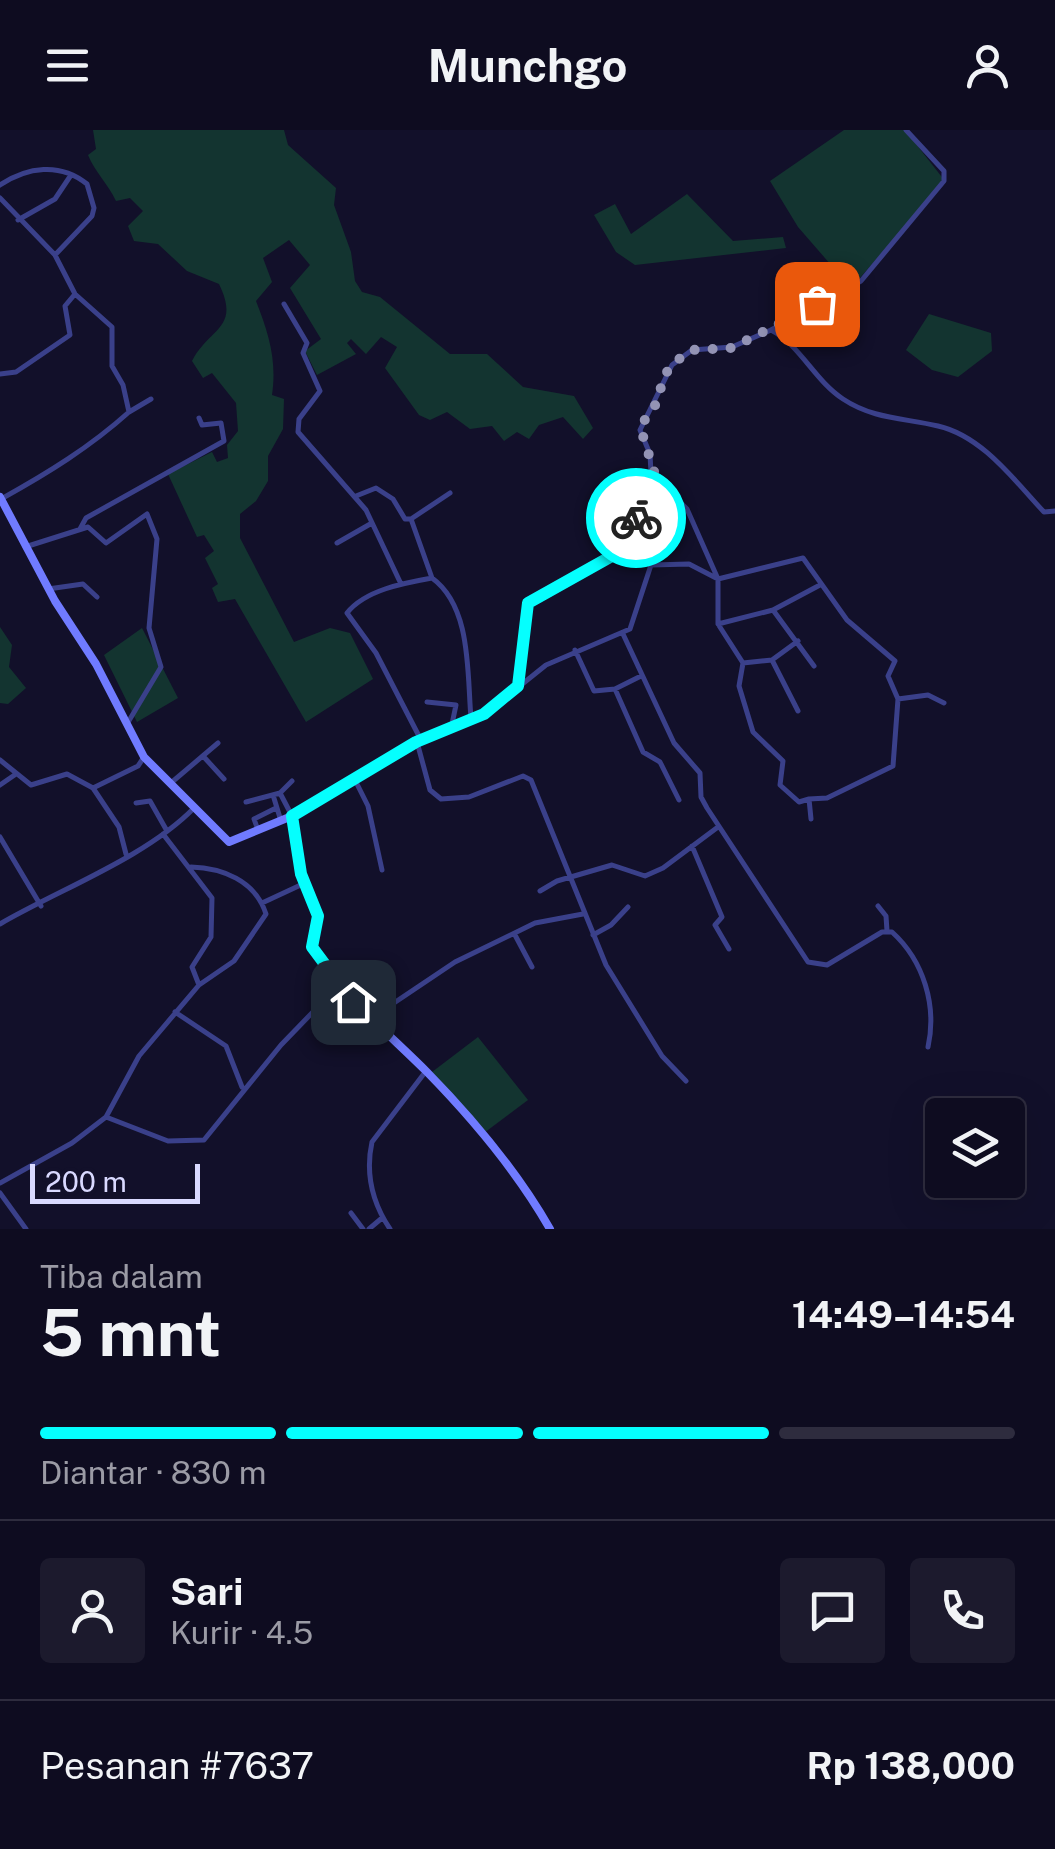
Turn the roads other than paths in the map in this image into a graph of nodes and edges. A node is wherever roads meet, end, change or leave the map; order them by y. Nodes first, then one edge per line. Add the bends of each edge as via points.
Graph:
1 (906, 130) edge
2 (72, 174) junction
3 (0, 185) edge
4 (0, 198) edge
5 (18, 220) junction
6 (54, 255) junction
7 (75, 294) junction
8 (284, 304) dead end
9 (771, 330) junction
10 (0, 374) edge
11 (151, 399) dead end
12 (129, 412) junction
13 (199, 418) dead end
14 (450, 492) dead end
15 (652, 493) junction
16 (356, 496) junction
17 (0, 498) edge
18 (599, 510) dead end
19 (1055, 511) edge
20 (411, 520) junction
21 (372, 523) junction
22 (637, 527) junction
23 (80, 530) junction
24 (644, 538) junction
25 (337, 543) dead end
26 (25, 547) junction
27 (650, 565) junction
28 (432, 578) junction
29 (718, 579) junction
30 (401, 584) junction
31 (820, 584) junction
32 (48, 589) junction
33 (97, 598) dead end
34 (773, 610) junction
35 (718, 624) junction
36 (623, 634) junction
37 (798, 640) junction
38 (575, 650) junction
39 (772, 660) junction
40 (743, 663) junction
41 (814, 666) dead end
42 (641, 676) junction
43 (518, 686) junction
44 (615, 690) junction
45 (898, 699) junction
46 (427, 702) dead end
47 (944, 703) dead end
48 (798, 711) dead end
49 (470, 718) junction
50 (452, 724) junction
51 (126, 726) junction
52 (418, 741) junction
53 (218, 743) dead end
54 (144, 756) junction
55 (203, 756) junction
56 (0, 760) edge
57 (16, 774) junction
58 (224, 778) dead end
59 (354, 778) junction
60 (292, 781) dead end
61 (172, 782) junction
62 (0, 785) edge
63 (93, 788) junction
64 (276, 794) junction
65 (808, 799) junction
66 (679, 800) dead end
67 (246, 802) dead end
68 (136, 803) dead end
69 (196, 806) junction
70 (276, 808) junction
71 (292, 816) junction
72 (811, 819) dead end
73 (281, 822) junction
74 (719, 826) junction
75 (165, 832) junction
76 (259, 833) junction
77 (0, 837) edge
78 (692, 846) junction
79 (126, 854) junction
80 (191, 867) junction
81 (382, 870) dead end
82 (572, 880) junction
83 (305, 883) junction
84 (540, 892) dead end
85 (262, 903) junction
86 (40, 906) junction
87 (878, 906) dead end
88 (628, 907) dead end
89 (583, 914) junction
90 (0, 924) edge
91 (886, 931) junction
92 (515, 935) junction
93 (593, 935) junction
94 (728, 948) dead end
95 (532, 967) dead end
96 (199, 985) junction
97 (339, 986) junction
98 (174, 1012) junction
99 (370, 1019) junction
100 (928, 1047) dead end
101 (426, 1071) junction
102 (686, 1081) dead end
103 (242, 1089) junction
104 (106, 1117) junction
105 (0, 1183) edge
106 (0, 1193) edge
107 (351, 1213) dead end
108 (382, 1218) junction
109 (26, 1229) edge
110 (366, 1229) edge
111 (390, 1229) edge
112 (550, 1229) edge

1 - 9 street via 944,170 938,191 860,281
2 - 3 street via 29,168
2 - 5 street via 54,199
2 - 6 street via 87,184 94,208 76,238
4 - 5 street
5 - 6 street
6 - 7 street
7 - 10 street via 65,306 70,335 16,372
7 - 12 street via 112,327 112,366
8 - 16 street via 306,343 302,353 320,392 298,419 298,432
9 - 15 street via 732,348 692,350 665,374 640,430 650,454
9 - 19 street via 843,400 892,420 957,433 992,458 1044,512
11 - 12 street
12 - 17 street via 64,464
13 - 23 street via 202,425 221,423 224,441 86,518
14 - 20 street
15 - 22 street via 636,512
15 - 29 street via 685,506
16 - 20 street via 376,488
16 - 21 street
17 - 26 street
18 - 22 street via 618,534
20 - 28 street
21 - 25 street
21 - 30 street
22 - 24 street
23 - 26 street
23 - 51 street via 90,528 106,543 146,512 156,533 149,628 161,666
24 - 27 street
24 - 43 street via 528,603
26 - 32 street
27 - 29 street via 689,564
27 - 36 street via 636,618
28 - 30 street
28 - 49 street via 459,619
29 - 31 street via 802,558
29 - 35 street
30 - 52 street via 347,613 376,653
31 - 34 street
31 - 45 street via 848,620 895,661 888,676
32 - 33 street via 83,584
32 - 51 street
34 - 35 street
34 - 37 street
35 - 40 street
36 - 38 street
36 - 42 street
37 - 39 street
37 - 41 street
38 - 43 street
38 - 44 street via 594,691
39 - 40 street
39 - 48 street
40 - 65 street via 739,686 753,732 784,761 780,786 799,802
42 - 44 street
42 - 74 street via 674,743 700,774 701,797
43 - 49 street
44 - 66 street via 643,752 660,762
45 - 47 street via 928,695
45 - 65 street via 893,766 827,798
46 - 50 street via 456,705
49 - 50 street
50 - 52 street
51 - 54 street
52 - 59 street
52 - 82 street via 430,790 441,799 529,778
53 - 55 street
54 - 61 street
54 - 63 street via 138,766
55 - 58 street
55 - 61 street
56 - 57 street
57 - 62 street
57 - 63 street via 37,787 66,774
59 - 71 street
59 - 81 street via 368,806
60 - 64 street
61 - 69 street
63 - 79 street via 119,826
64 - 67 street
64 - 70 street
64 - 71 street
65 - 72 street
68 - 75 street via 150,801
69 - 75 street
69 - 76 street via 229,842
70 - 73 street
70 - 76 street via 254,818
71 - 73 street
71 - 83 street
73 - 76 street
74 - 78 street
74 - 91 street via 811,965 847,957
75 - 79 street
75 - 80 street
77 - 86 street
78 - 82 street via 644,876 612,865
78 - 94 street
79 - 86 street
80 - 85 street via 233,876
80 - 96 street via 211,893 214,926 193,962
82 - 84 street
82 - 89 street
83 - 85 street
83 - 97 street via 318,916 312,947
85 - 96 street via 264,920 234,961
86 - 90 street
87 - 91 street
88 - 93 street
89 - 92 street via 535,923
89 - 93 street
91 - 100 street via 922,977 933,1011
92 - 95 street
92 - 99 street via 454,962
93 - 102 street via 632,1010
96 - 98 street
97 - 99 street
97 - 103 street
98 - 103 street via 226,1046
98 - 104 street via 129,1072
99 - 101 street
101 - 108 street via 372,1142 371,1195
101 - 112 street via 516,1176
103 - 104 street via 198,1142 168,1141
104 - 105 street
106 - 109 street
107 - 110 street
108 - 110 street
108 - 111 street

